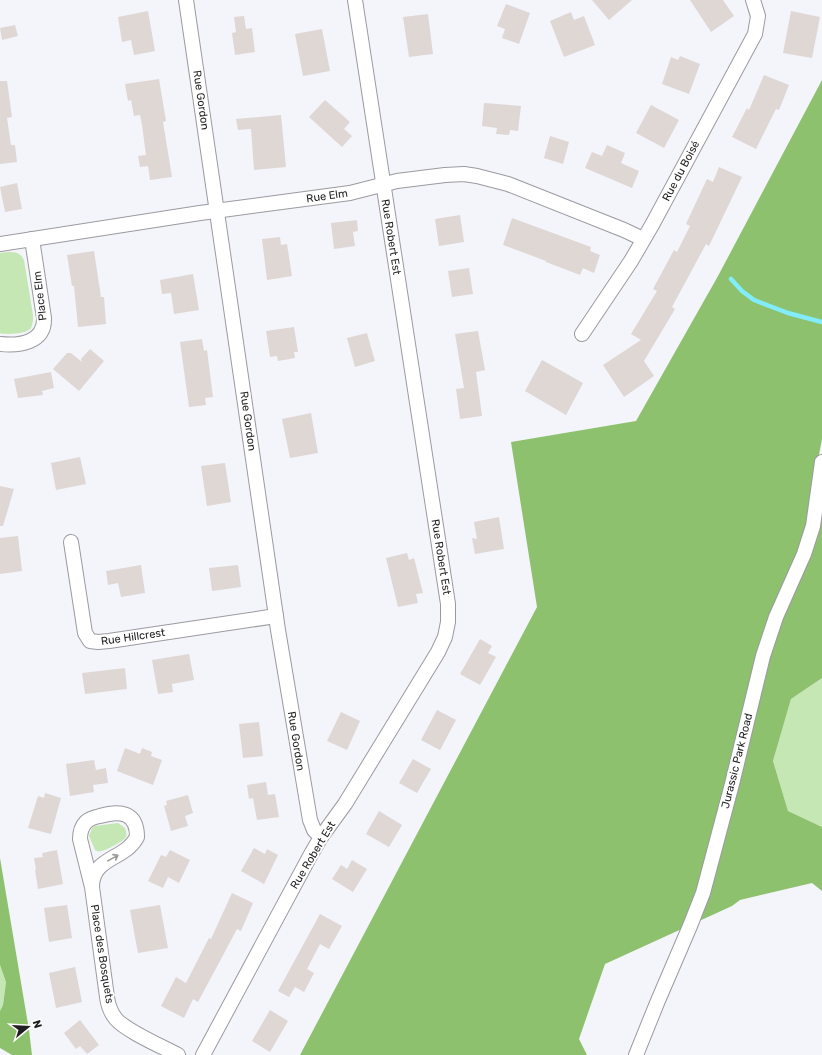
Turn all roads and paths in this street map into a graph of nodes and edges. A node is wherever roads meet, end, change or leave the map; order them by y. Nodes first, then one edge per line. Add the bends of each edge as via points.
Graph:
1 (186, 0) edge
2 (355, 0) edge
3 (753, 0) edge
4 (383, 185) junction
5 (217, 211) junction
6 (32, 239) junction
7 (643, 239) junction
8 (0, 244) edge
9 (582, 334) dead end
10 (0, 344) edge
11 (822, 462) edge
12 (71, 542) dead end
13 (276, 616) junction
14 (321, 837) junction
15 (92, 887) junction
16 (178, 1055) edge
17 (203, 1055) edge
18 (636, 1055) edge

1 - 5 street, Rue Gordon
2 - 4 street, Rue Robert Est
3 - 7 street, Rue du Boisé via 758,16 755,34
4 - 5 street, Rue Elm via 350,193
4 - 7 street, Rue Elm via 445,175 477,176 508,184
4 - 14 street, Rue Robert Est via 448,604 448,622 445,637 431,664 346,804
5 - 6 street, Rue Elm
5 - 13 street, Rue Gordon
6 - 8 street, Rue Elm
6 - 10 street, Place Elm via 44,318 43,328 34,340
7 - 9 street, Rue du Boisé
11 - 18 street, Jurassic Park Road via 813,526 804,554 776,616 763,656 703,892
12 - 13 street, Rue Hillcrest via 85,633 90,641 110,641
13 - 14 street, Rue Gordon via 310,820 314,830
14 - 17 street, Rue Robert Est
15 -> 15 street, Place des Bosquets via 94,874 99,868 130,848 137,837 135,824 125,814 99,816 86,821 80,832
15 - 16 street, Place des Bosquets via 106,997 112,1013 124,1027

